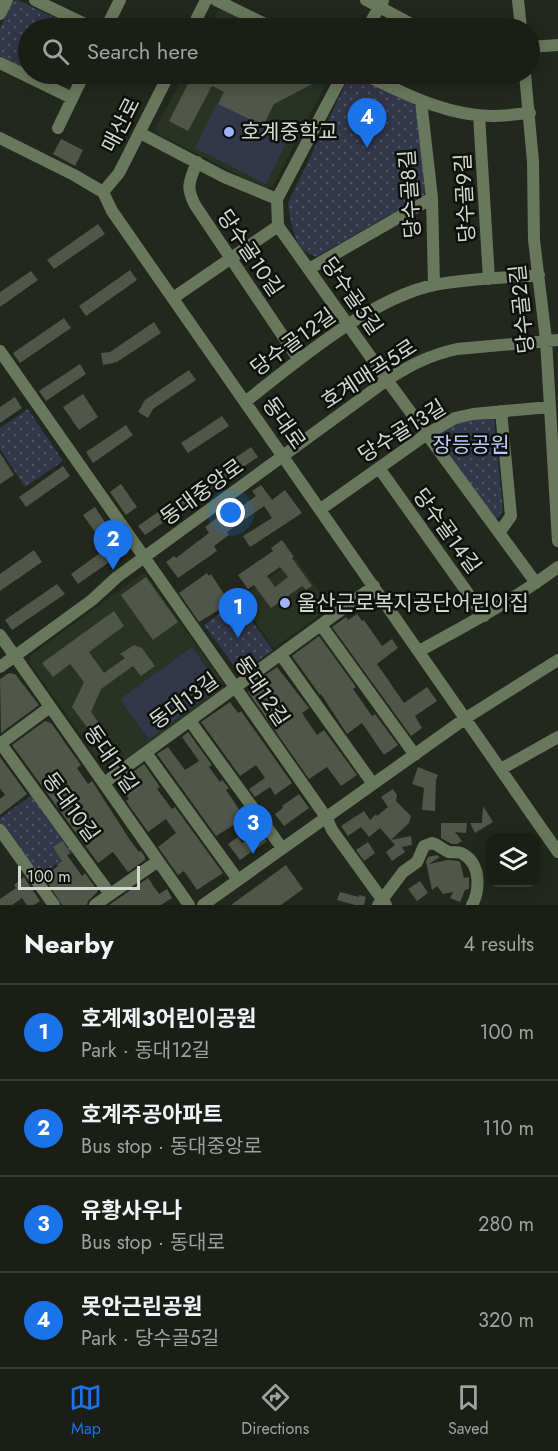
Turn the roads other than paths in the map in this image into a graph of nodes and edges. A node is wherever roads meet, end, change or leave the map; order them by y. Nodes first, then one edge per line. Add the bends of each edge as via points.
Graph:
1 (7, 0) edge
2 (35, 0) edge
3 (120, 0) edge
4 (206, 0) edge
5 (216, 0) edge
6 (366, 0) edge
7 (518, 0) edge
8 (381, 3) edge
9 (0, 14) edge
10 (72, 18) edge
11 (111, 18) edge
12 (197, 18) edge
13 (253, 18) edge
14 (373, 18) edge
15 (404, 18) edge
16 (519, 18) edge
17 (558, 45) edge
18 (540, 46) edge
19 (0, 63) edge
20 (18, 72) edge
21 (43, 84) edge
22 (79, 84) edge
23 (164, 84) edge
24 (338, 84) edge
25 (384, 84) edge
26 (526, 84) edge
27 (72, 98) junction
28 (421, 101) junction
29 (530, 113) junction
30 (479, 115) junction
31 (58, 128) dead end
32 (140, 133) junction
33 (0, 138) edge
34 (197, 162) junction
35 (103, 192) junction
36 (432, 198) junction
37 (277, 199) junction
38 (278, 226) junction
39 (230, 258) junction
40 (309, 269) junction
41 (539, 275) junction
42 (489, 279) junction
43 (434, 285) junction
44 (173, 298) junction
45 (349, 326) junction
46 (552, 340) edge
47 (0, 351) edge
48 (299, 360) junction
49 (387, 380) junction
50 (245, 402) junction
51 (550, 407) junction
52 (501, 411) junction
53 (427, 434) junction
54 (283, 457) junction
55 (379, 468) junction
56 (321, 509) junction
57 (499, 533) junction
58 (558, 541) edge
59 (143, 559) junction
60 (558, 567) edge
61 (536, 583) junction
62 (374, 586) junction
63 (484, 616) junction
64 (321, 625) junction
65 (0, 635) edge
66 (419, 651) junction
67 (281, 655) junction
68 (15, 656) junction
69 (558, 660) edge
70 (0, 667) edge
71 (236, 688) junction
72 (50, 707) junction
73 (466, 718) junction
74 (190, 721) junction
75 (557, 739) edge
76 (1, 744) edge
77 (146, 753) junction
78 (415, 754) junction
79 (501, 769) junction
80 (104, 783) junction
81 (373, 784) junction
82 (326, 817) junction
83 (0, 830) edge
84 (282, 848) junction
85 (558, 852) edge
86 (158, 861) junction
87 (238, 880) junction
88 (110, 894) junction
89 (382, 903) edge
90 (54, 905) edge
91 (95, 905) edge
92 (189, 905) edge
93 (203, 905) edge
94 (472, 905) edge

1 - 9 street
2 - 10 street
3 - 11 street
4 - 12 street
5 - 13 street
6 - 8 street
7 - 16 street
8 - 14 street
8 - 15 street
17 - 18 street
19 - 20 street
21 - 27 street
22 - 27 street
23 - 32 street, 매산로
24 - 37 street
25 - 28 street
26 - 29 street, 당수골2길
27 - 31 street
28 - 30 street
28 - 36 street, 당수골8길
29 - 30 street
29 - 41 street, 당수골2길 via 532,210
30 - 42 street, 당수골9길
32 - 34 street
32 - 35 street, 매산로 via 119,173
33 - 35 street
34 - 37 street
34 - 39 street, 당수골10길 via 189,193
35 - 44 street, 동대로
36 - 40 street
36 - 43 street, 당수골8길
37 - 38 street
38 - 39 street
38 - 40 street, 당수골5길
39 - 44 street
39 - 48 street, 당수골10길
40 - 45 street, 당수골5길
41 - 42 street, 당수골12길
41 - 46 street, 당수골2길
42 - 43 street, 당수골12길
43 - 45 street, 당수골12길 via 385,304
44 - 50 street, 동대로
45 - 48 street, 당수골12길
45 - 49 street, 당수골5길
46 - 49 street, 호계매곡5로 via 441,352
46 - 51 street, 당수골2길
47 - 59 street, 동대12길
48 - 50 street, 당수골12길
49 - 53 street, 당수골5길
49 - 54 street, 호계매곡5로
50 - 54 street, 동대로
51 - 52 street, 당수골13길
51 - 58 street, 당수골2길
52 - 53 street, 당수골13길 via 455,418
52 - 57 street via 511,516
53 - 55 street, 당수골13길
53 - 57 street, 당수골5길
54 - 56 street, 동대로
54 - 59 street, 동대중앙로
55 - 56 street, 당수골13길
55 - 63 street, 당수골14길
56 - 62 street, 동대로
57 - 61 street, 당수골5길
59 - 68 street, 동대중앙로
59 - 71 street, 동대12길
60 - 61 street
61 - 63 street
62 - 64 street, 동대13길
62 - 66 street, 동대로
63 - 66 street
64 - 67 street, 동대13길
64 - 78 street
65 - 68 street, 동대11길
66 - 73 street, 동대로
67 - 71 street, 동대13길
67 - 81 street
68 - 70 street, 동대중앙로
68 - 72 street, 동대11길
69 - 73 street
71 - 74 street, 동대13길
71 - 82 street, 동대12길
72 - 76 street
72 - 80 street, 동대11길
73 - 78 street
73 - 79 street, 동대로
74 - 77 street, 동대13길
74 - 84 street
75 - 79 street
76 - 88 street, 동대10길
77 - 80 street, 동대13길
77 - 87 street
78 - 81 street
79 - 85 street, 동대로
80 - 86 street, 동대11길
81 - 82 street
82 - 84 street
82 - 89 street, 동대12길
83 - 90 street
84 - 87 street
86 - 88 street
86 - 92 street, 동대11길
87 - 93 street
88 - 91 street
89 - 94 street via 403,872 417,862 424,846 432,843 464,854 469,860 478,882

